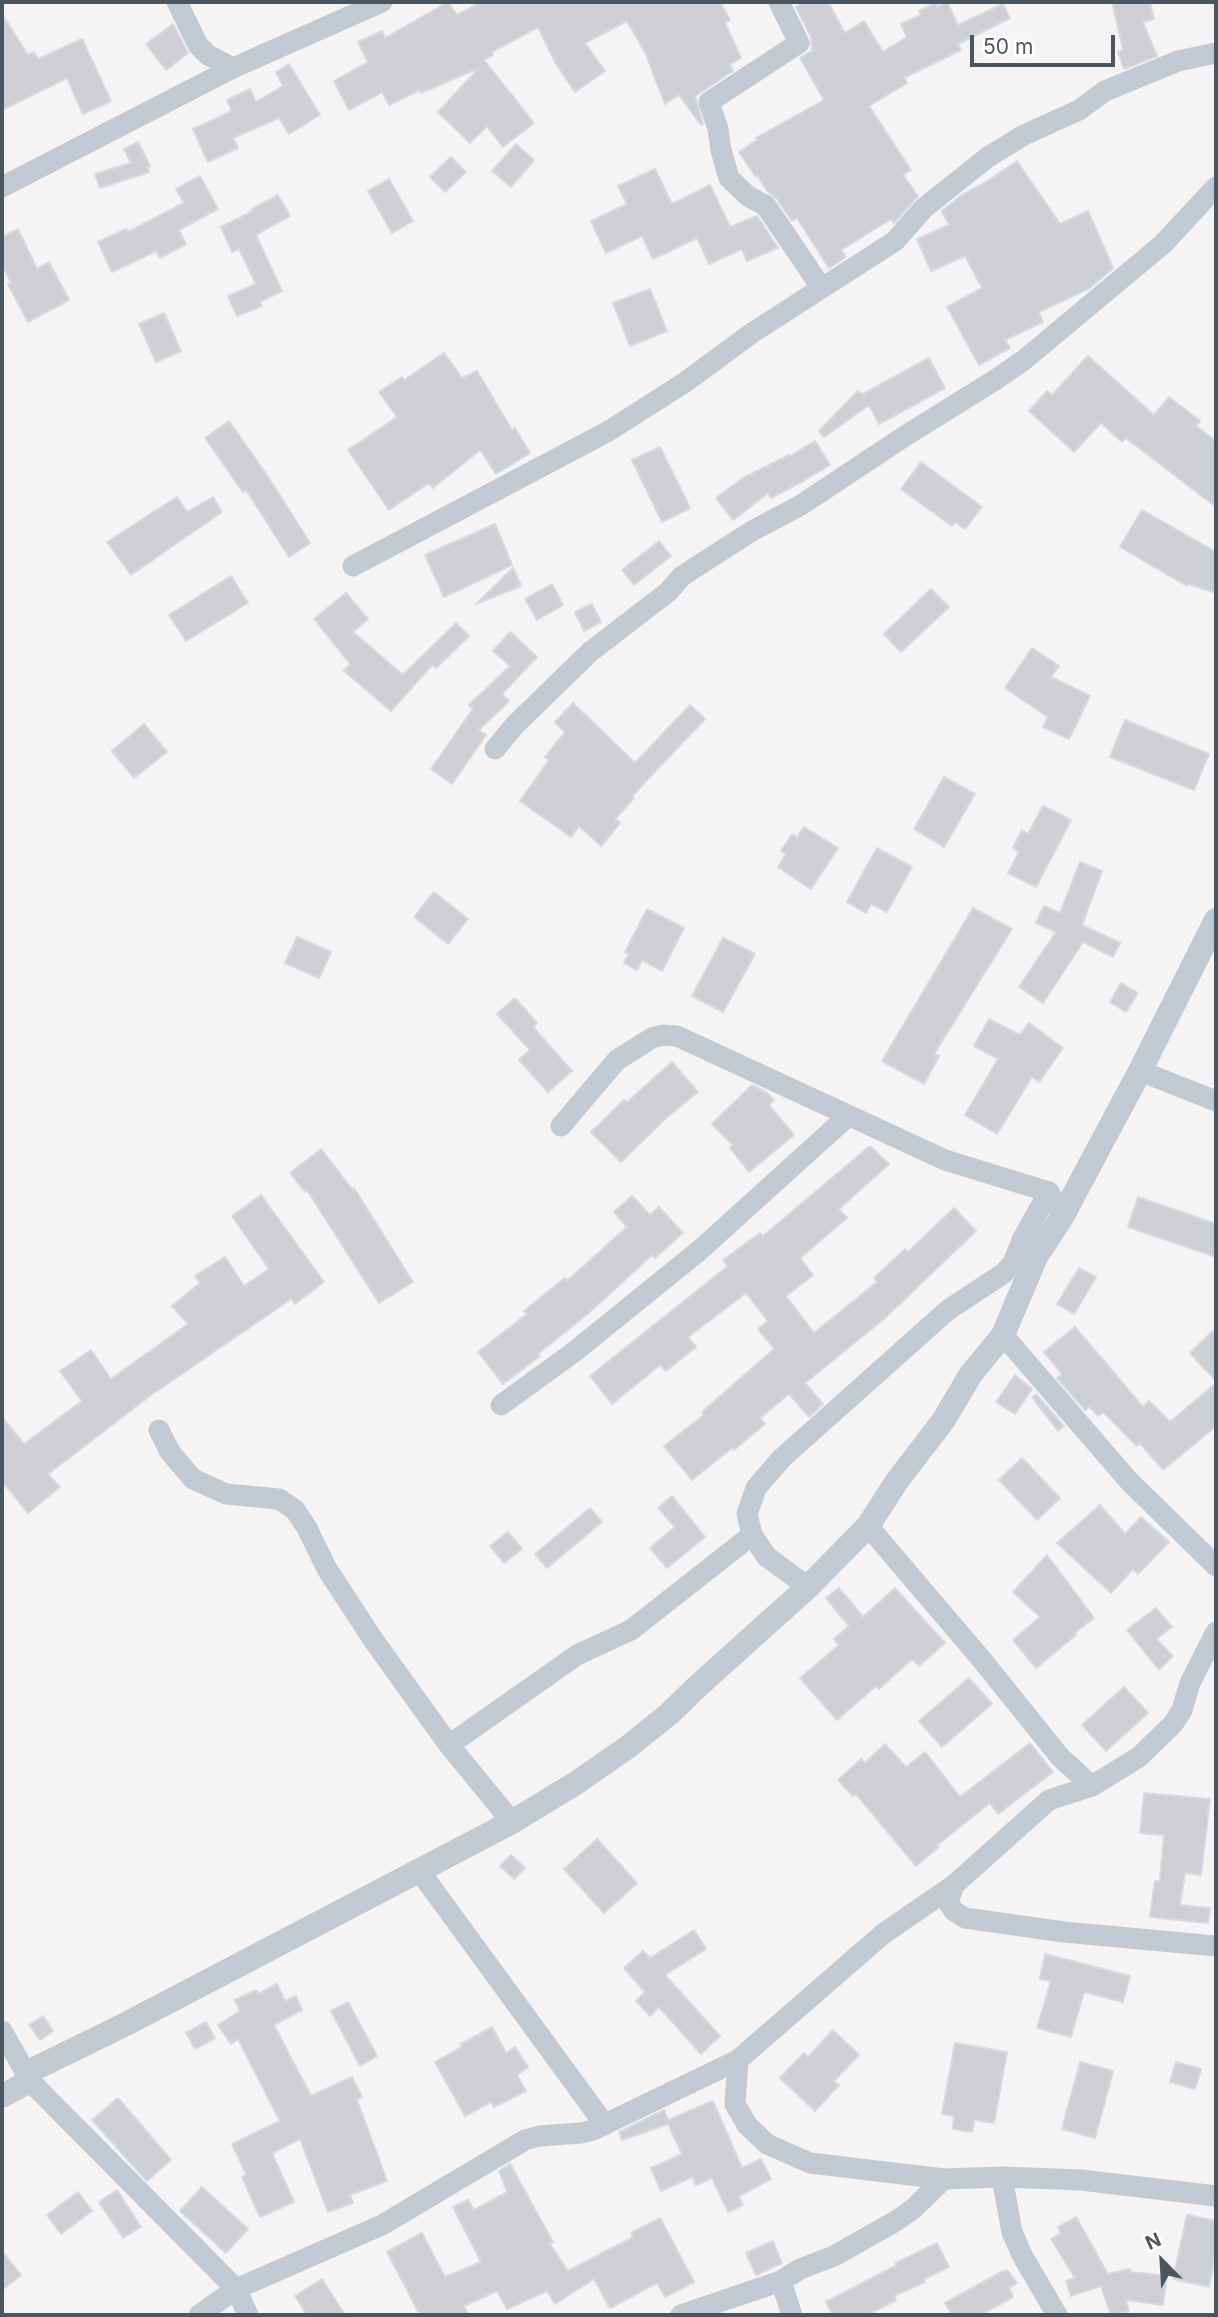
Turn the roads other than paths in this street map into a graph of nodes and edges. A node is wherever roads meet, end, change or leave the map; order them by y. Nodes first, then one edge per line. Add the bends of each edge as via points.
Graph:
1 (177, 2) edge
2 (382, 2) edge
3 (779, 2) edge
4 (1216, 52) edge
5 (233, 68) junction
6 (2, 187) edge
7 (1216, 187) edge
8 (821, 288) junction
9 (353, 566) dead end
10 (495, 749) dead end
11 (1216, 920) edge
12 (1140, 1071) junction
13 (1216, 1101) edge
14 (848, 1116) junction
15 (561, 1126) dead end
16 (1049, 1192) junction
17 (1062, 1217) junction
18 (1003, 1335) junction
19 (501, 1405) dead end
20 (159, 1430) dead end
21 (868, 1525) junction
22 (752, 1535) junction
23 (1216, 1566) edge
24 (808, 1587) junction
25 (1216, 1632) edge
26 (449, 1745) junction
27 (1092, 1786) junction
28 (512, 1822) junction
29 (418, 1870) junction
30 (954, 1885) junction
31 (1216, 1946) edge
32 (2, 2031) edge
33 (738, 2060) junction
34 (28, 2077) junction
35 (2, 2096) edge
36 (605, 2125) junction
37 (1002, 2177) junction
38 (944, 2179) junction
39 (1216, 2196) edge
40 (781, 2281) junction
41 (236, 2289) junction
42 (199, 2315) edge
43 (248, 2315) edge
44 (681, 2315) edge
45 (792, 2315) edge
46 (1057, 2315) edge

1 - 5 street via 198,45
2 - 5 street
3 - 8 street via 799,43 709,102 729,178 766,206
4 - 8 street via 1178,61 1105,91 1079,110 1024,135 924,208 895,241
5 - 6 street
7 - 10 street via 1163,244 1024,360 801,505 682,576 590,652
8 - 9 street via 607,432
11 - 12 street
12 - 13 street
12 - 17 street
14 - 15 street via 677,1036 663,1035 617,1060
14 - 16 street via 945,1160
14 - 19 street via 700,1250
16 - 17 street
16 - 22 street via 1013,1264 948,1310 782,1458 756,1488 747,1514
17 - 18 street via 1036,1257
18 - 21 street
18 - 23 street via 1129,1480
20 - 26 street via 170,1452 193,1479 226,1494 279,1499 295,1510 374,1641
21 - 24 street
21 - 27 street via 1060,1757
22 - 24 street via 767,1557
22 - 26 street via 631,1630 549,1672
24 - 28 street via 628,1747
25 - 27 street via 1173,1724 1139,1757
26 - 28 street
27 - 30 street via 1049,1800
28 - 29 street
29 - 34 street
29 - 36 street
30 - 31 street via 948,1902 965,1918
30 - 33 street via 883,1934
32 - 34 street
33 - 36 street
33 - 38 street via 735,2105 767,2144 810,2164
34 - 35 street
34 - 41 street
36 - 41 street via 525,2140 382,2225
37 - 38 street
37 - 39 street via 1081,2180
37 - 46 street via 1012,2232
38 - 40 street via 897,2221
40 - 44 street
40 - 45 street
41 - 42 street
41 - 43 street

